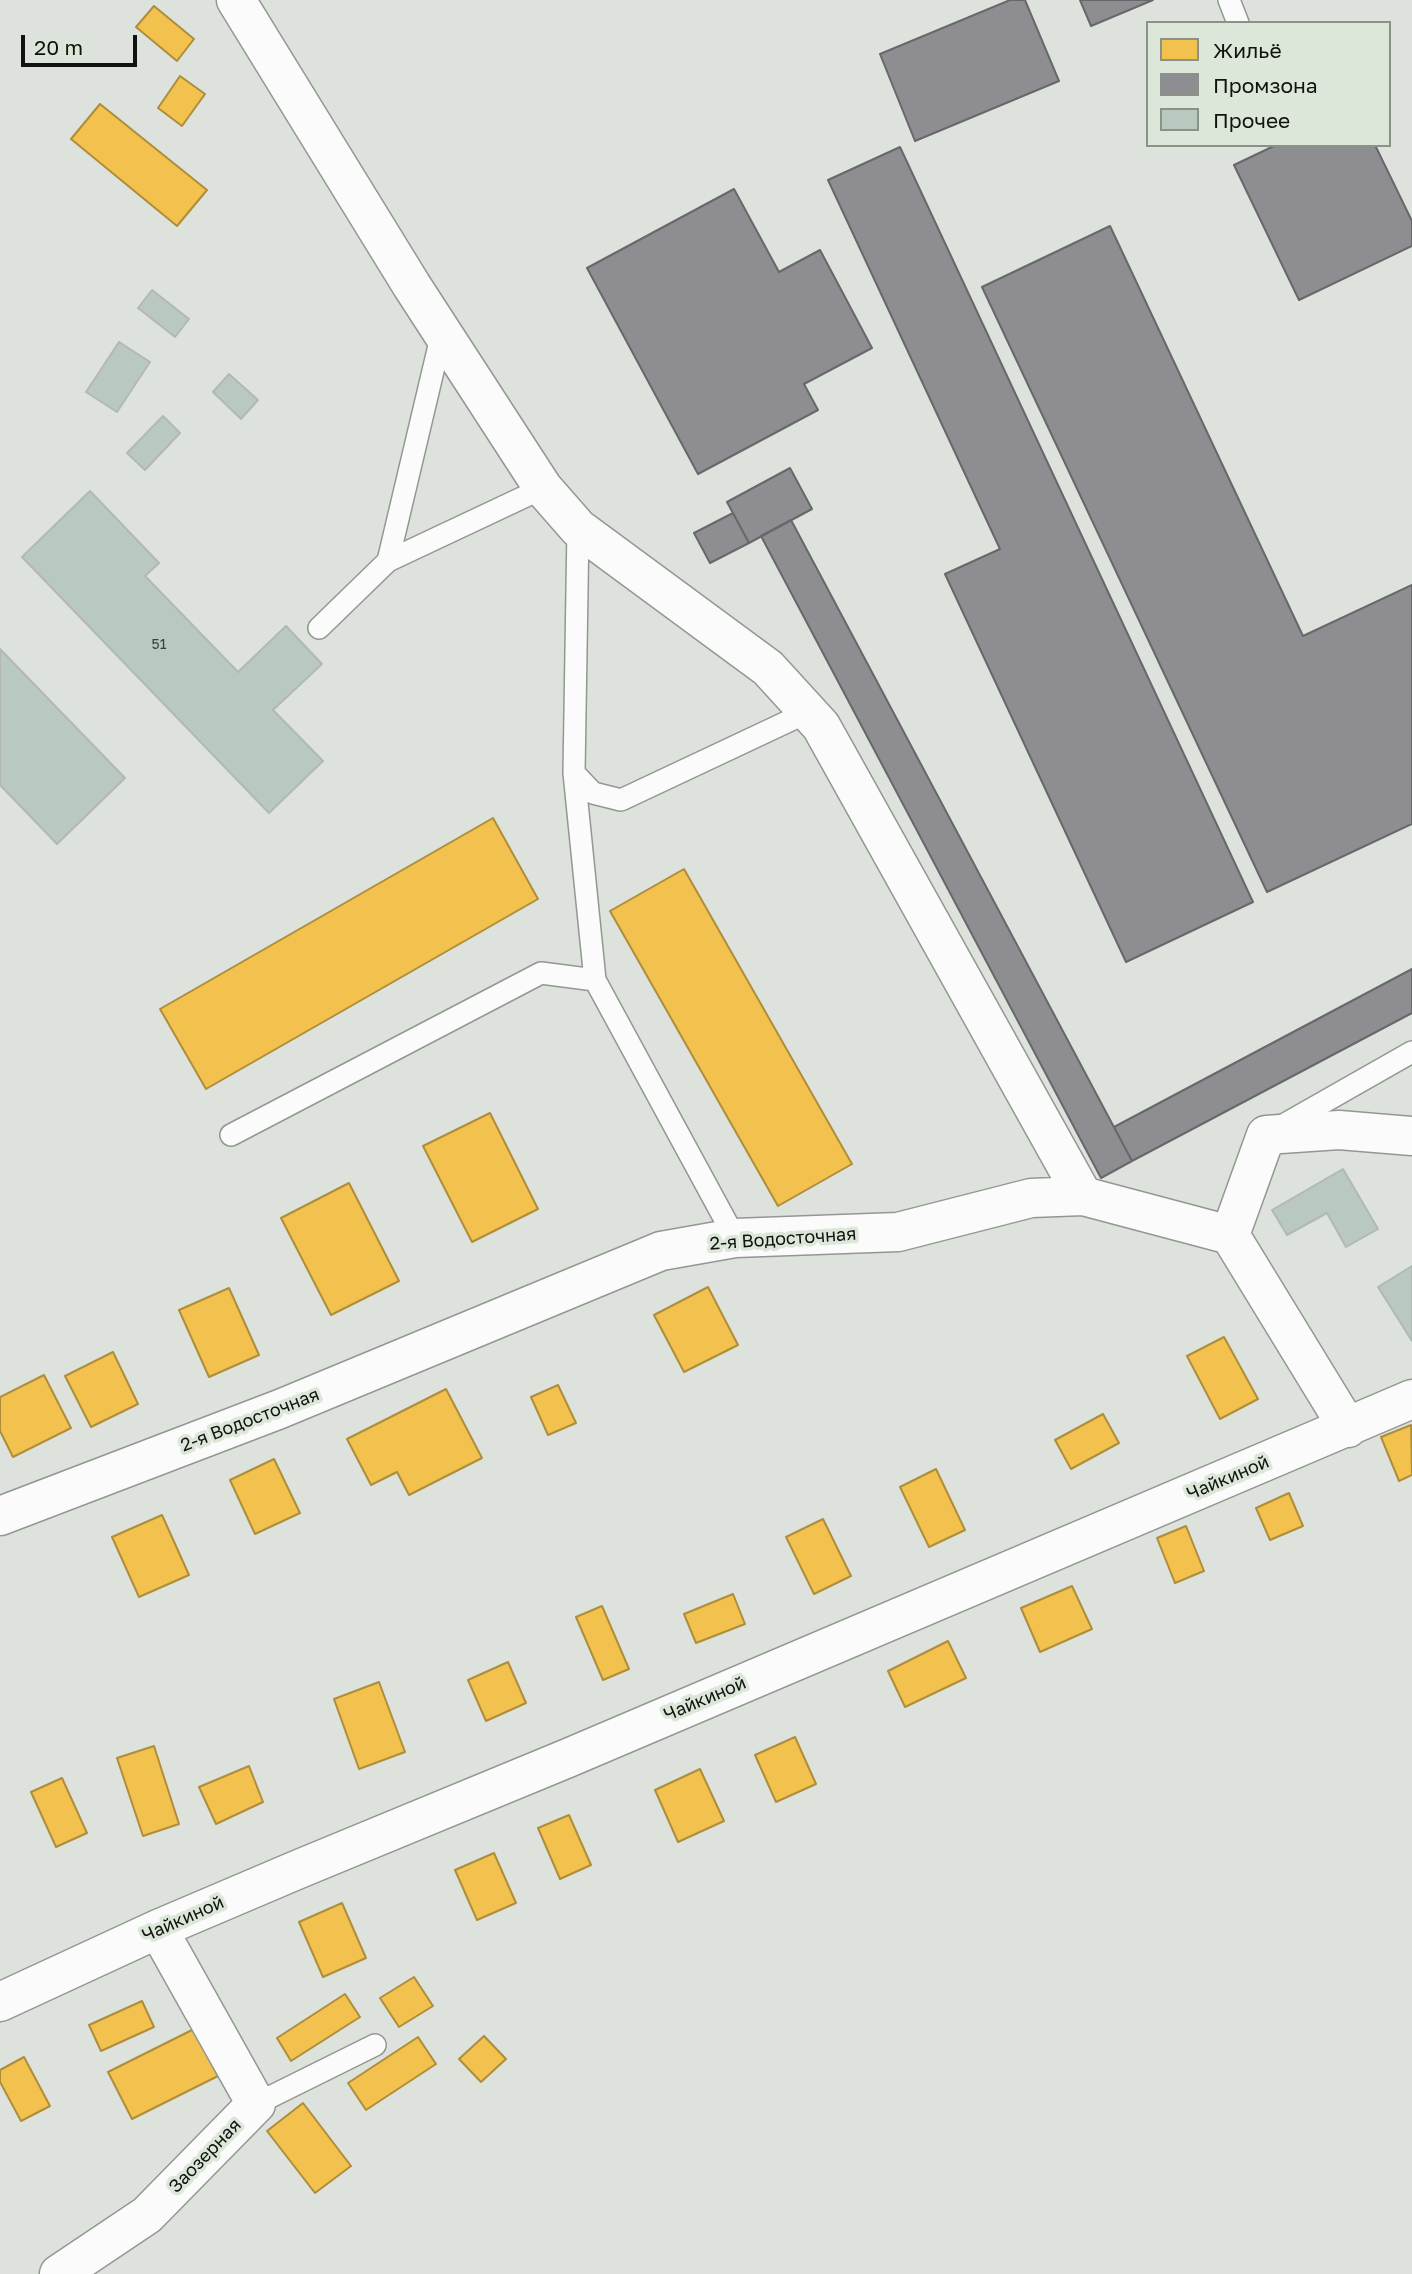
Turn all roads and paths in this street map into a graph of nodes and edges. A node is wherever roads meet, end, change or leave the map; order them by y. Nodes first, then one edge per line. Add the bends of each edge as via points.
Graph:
1 (236, 0) edge
2 (1229, 0) edge
3 (1237, 21) edge
4 (442, 333) junction
5 (542, 488) junction
6 (578, 528) junction
7 (388, 561) junction
8 (319, 628) dead end
9 (808, 712) junction
10 (574, 773) junction
11 (595, 980) junction
12 (1412, 1052) edge
13 (231, 1135) dead end
14 (1265, 1135) junction
15 (1412, 1136) edge
16 (1083, 1196) junction
17 (1230, 1235) junction
18 (735, 1238) junction
19 (1412, 1399) edge
20 (1348, 1427) junction
21 (0, 1516) edge
22 (158, 1929) junction
23 (0, 2002) edge
24 (375, 2045) dead end
25 (256, 2104) junction
26 (59, 2274) edge

1 - 4 street
2 - 3 lane
4 - 5 street
4 - 7 lane
5 - 6 street
5 - 7 lane
6 - 9 street via 768,668
6 - 10 lane
7 - 8 lane
9 - 10 lane via 621,800 593,793
9 - 16 street via 821,726
10 - 11 lane
11 - 13 lane via 541,973
11 - 18 lane
12 - 14 lane
14 - 15 street via 1339,1130
14 - 17 street
16 - 17 street, 2-я Водосточная
16 - 18 street, 2-я Водосточная via 1031,1198 898,1232
17 - 20 street
18 - 21 street, 2-я Водосточная via 661,1251 280,1409
19 - 20 street, Чайкиной
20 - 22 street, Чайкиной
22 - 23 street, Чайкиной
22 - 25 street, Заозерная
24 - 25 lane
25 - 26 street, Заозерная via 147,2215

